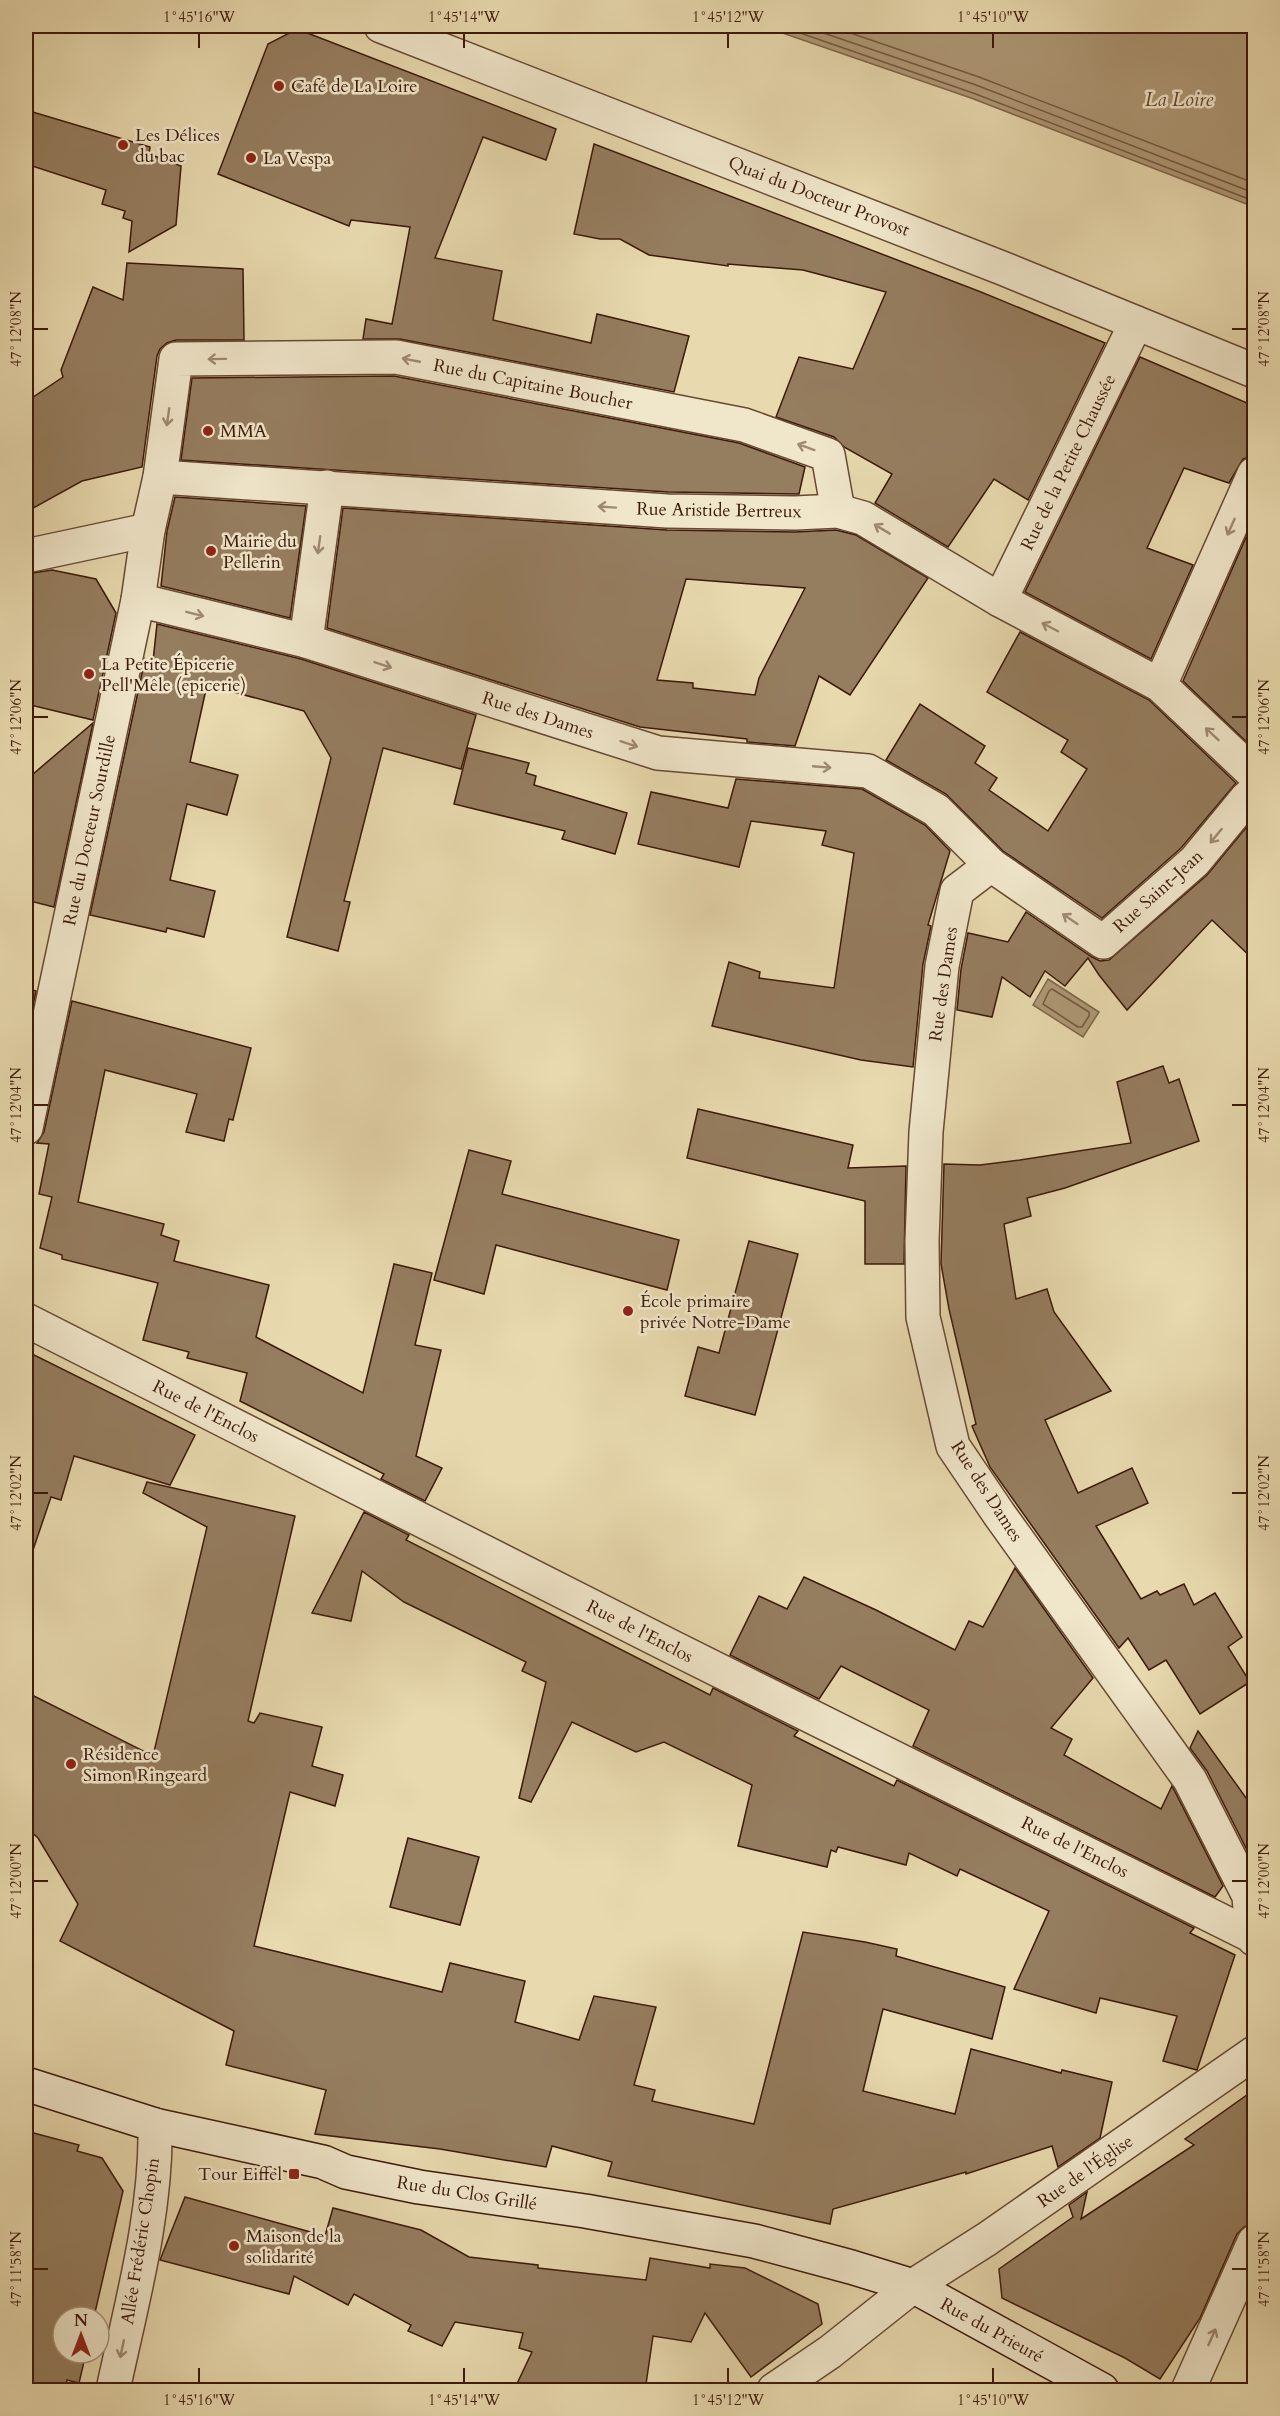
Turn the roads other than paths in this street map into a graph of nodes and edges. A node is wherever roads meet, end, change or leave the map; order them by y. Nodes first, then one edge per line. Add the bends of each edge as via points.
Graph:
1 (381, 26) edge
2 (1136, 323) junction
3 (1254, 371) edge
4 (1254, 474) edge
5 (159, 477) junction
6 (327, 487) junction
7 (838, 511) junction
8 (148, 530) junction
9 (26, 556) edge
10 (138, 600) junction
11 (1000, 600) junction
12 (306, 641) junction
13 (1160, 686) junction
14 (1254, 774) edge
15 (1254, 792) edge
16 (991, 865) junction
17 (26, 1128) edge
18 (26, 1320) edge
19 (1253, 1937) edge
20 (1254, 2053) edge
21 (26, 2084) edge
22 (155, 2126) junction
23 (1254, 2242) edge
24 (913, 2286) junction
25 (113, 2391) edge
26 (774, 2391) edge
27 (1102, 2391) edge
28 (1188, 2391) edge

1 - 2 street, Quai du Docteur Provost
2 - 3 street, Quai du Docteur Provost
2 - 11 street, Rue de la Petite Chaussée
4 -> 13 street
5 - 6 street, Rue Aristide Bertreux
7 -> 5 street, Rue du Capitaine Boucher via 828,455 744,425 396,357 176,359
5 - 8 street
7 -> 6 street, Rue Aristide Bertreux via 667,511
6 -> 12 street
11 -> 7 street, Rue Aristide Bertreux via 863,518
8 - 9 street
8 - 10 street, Rue du Docteur Sourdille
10 -> 12 street, Rue des Dames
10 - 17 street, Rue du Docteur Sourdille
13 -> 11 street, Rue Aristide Bertreux
12 -> 16 street, Rue des Dames via 658,753 868,771 936,810
14 -> 13 street, Rue Aristide Bertreux
15 -> 16 street, Rue Saint-Jean via 1195,861 1103,942
16 - 19 street, Rue des Dames via 957,891 942,966 926,1132 923,1317 953,1446 1190,1780 1250,1896
18 - 19 street, Rue de l'Enclos
20 - 24 street, Rue de l'Église
21 - 22 street, Rue du Clos Grillé
22 - 24 street, Rue du Clos Grillé via 409,2185 753,2241
22 -> 25 street, Allée Frédéric Chopin via 156,2161
28 -> 23 street
24 - 26 street, Rue de l'Église
24 - 27 street, Rue du Prieuré

